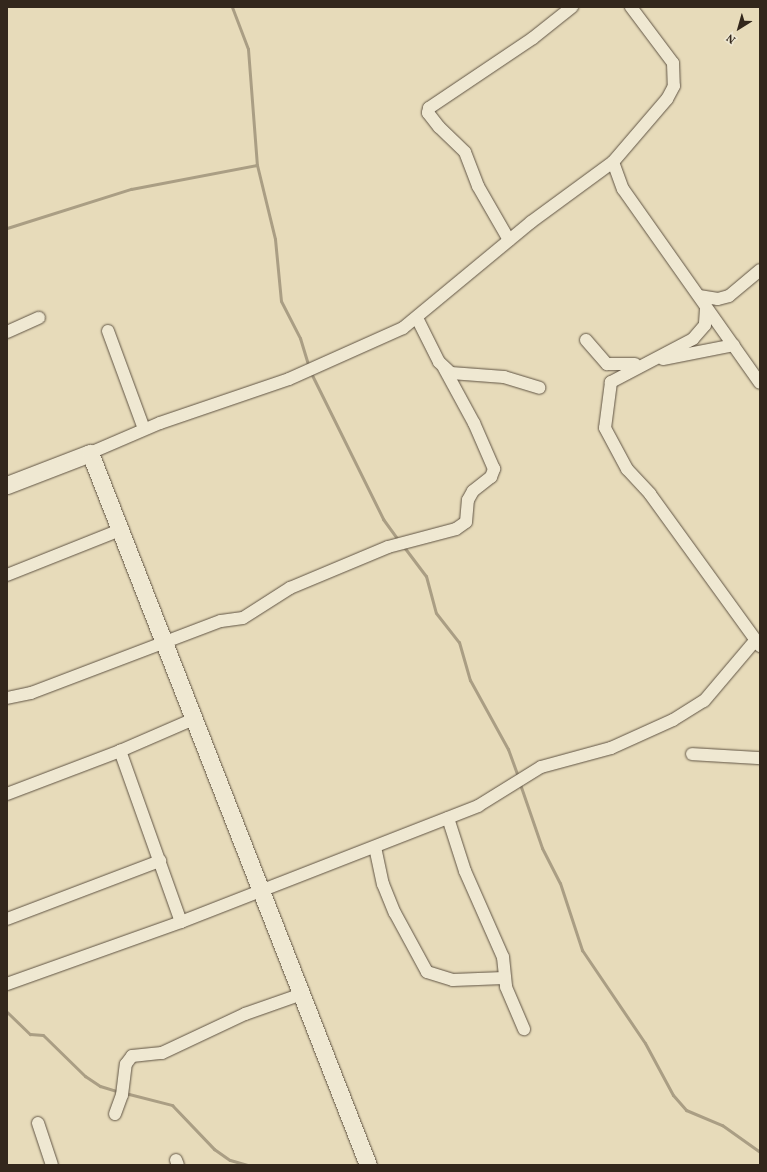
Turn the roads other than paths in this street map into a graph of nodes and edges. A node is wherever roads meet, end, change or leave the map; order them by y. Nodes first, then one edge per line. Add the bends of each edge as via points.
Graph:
1 (572, 7) edge
2 (631, 7) edge
3 (612, 162) junction
4 (509, 240) junction
5 (760, 270) edge
6 (699, 296) junction
7 (706, 309) junction
8 (39, 318) dead end
9 (417, 318) junction
10 (108, 331) dead end
11 (7, 332) edge
12 (586, 340) dead end
13 (734, 345) junction
14 (644, 363) junction
15 (610, 365) junction
16 (444, 368) junction
17 (618, 377) junction
18 (760, 383) edge
19 (539, 388) dead end
20 (144, 429) junction
21 (90, 454) junction
22 (7, 485) edge
23 (120, 530) junction
24 (7, 575) edge
25 (164, 642) junction
26 (757, 644) edge
27 (7, 698) edge
28 (194, 719) junction
29 (120, 751) junction
30 (692, 754) dead end
31 (760, 758) edge
32 (7, 794) edge
33 (448, 818) junction
34 (375, 847) junction
35 (160, 861) junction
36 (260, 889) junction
37 (7, 919) edge
38 (181, 922) junction
39 (504, 978) junction
40 (7, 984) edge
41 (302, 994) junction
42 (524, 1029) dead end
43 (115, 1114) dead end
44 (38, 1123) dead end
45 (52, 1165) edge
46 (368, 1165) edge

1 - 4 street via 533,38 429,108 428,113 439,127 465,152 478,186
2 - 3 street via 673,63 674,86 667,99
3 - 4 street
3 - 6 street via 623,189
4 - 9 street
5 - 6 street via 729,296 718,299
6 - 7 street
7 - 13 street
7 - 14 street via 705,325 693,339
8 - 11 street
9 - 16 street
9 - 20 street via 403,328 289,379
10 - 20 street
12 - 15 street
13 - 14 street
13 - 18 street
14 - 15 street
14 - 17 street
15 - 17 street
16 - 19 street via 457,376 504,377
16 - 25 street via 474,423 494,469 491,478 473,491 468,500 466,522 456,529 408,539 290,588 243,618 221,621
17 - 26 street via 611,382 605,412 605,428 611,444
20 - 21 street
21 - 22 street
21 - 23 street
23 - 24 street
23 - 25 street
25 - 27 street via 31,692
25 - 28 street
26 - 33 street via 704,701 673,720 611,748 541,767 478,806
28 - 29 street
28 - 36 street
29 - 32 street
29 - 35 street
30 - 31 street
33 - 34 street
33 - 39 street via 465,871 503,957
34 - 36 street
34 - 39 street via 389,898 427,972 453,980
35 - 37 street
35 - 38 street
36 - 38 street
36 - 41 street
38 - 40 street
39 - 42 street
41 - 43 street via 245,1014 162,1053 132,1056 126,1064 122,1095
41 - 46 street
44 - 45 street

